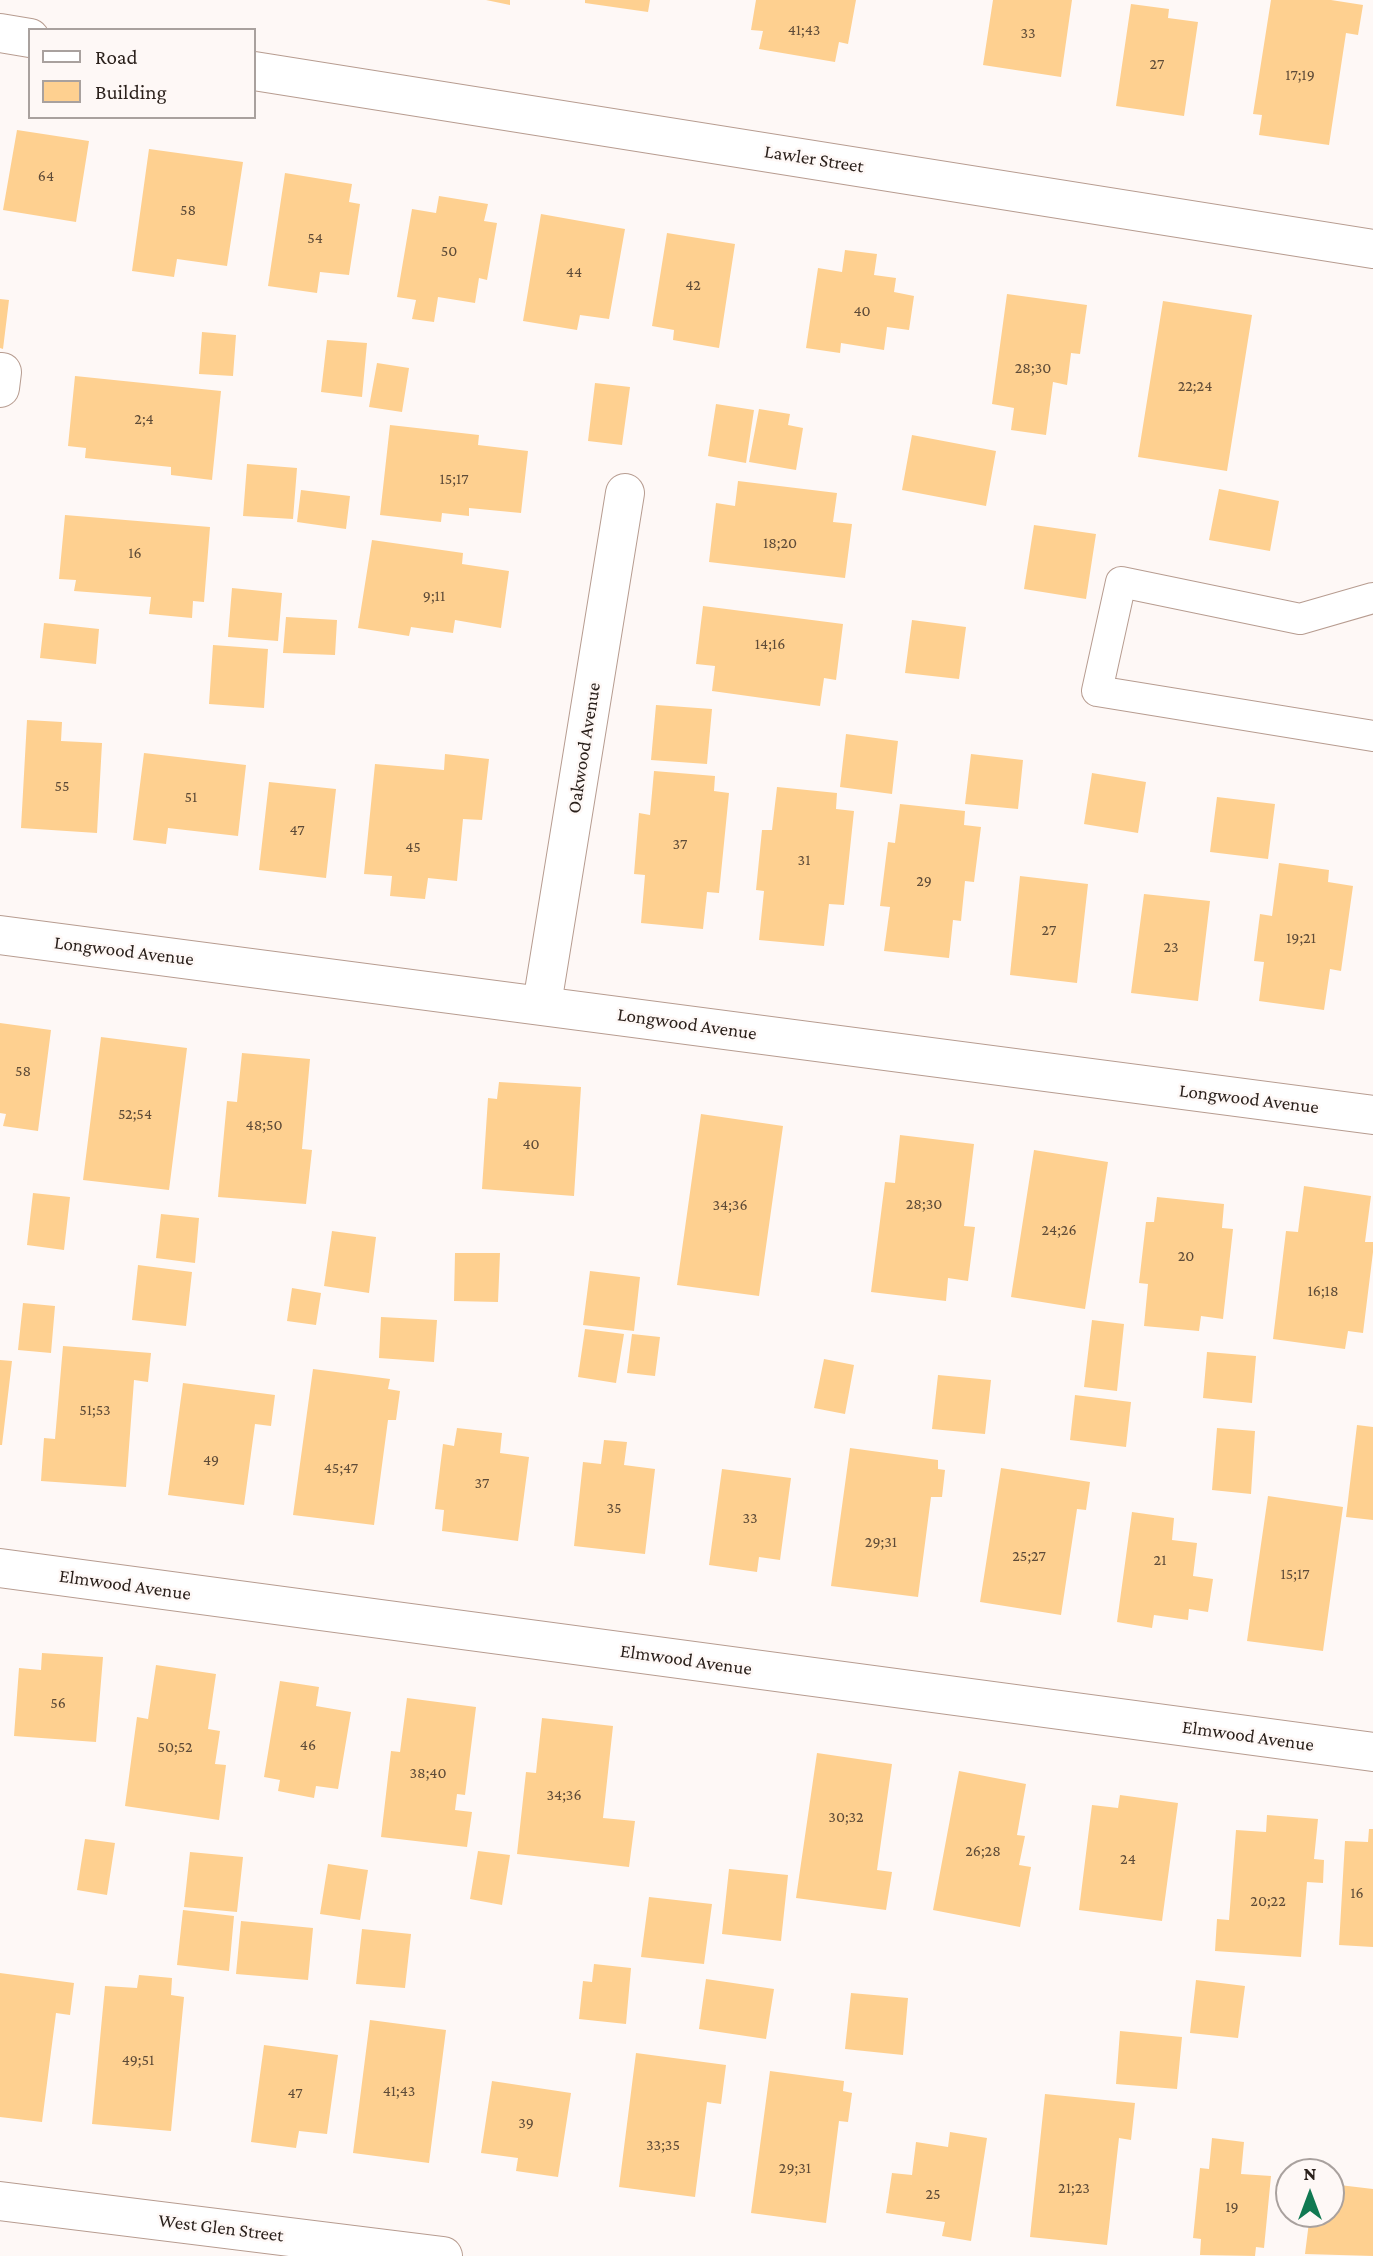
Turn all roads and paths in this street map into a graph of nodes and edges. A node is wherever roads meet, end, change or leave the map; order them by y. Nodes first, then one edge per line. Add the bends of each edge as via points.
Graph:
1 (0, 33) edge
2 (28, 37) edge
3 (256, 71) edge
4 (1373, 249) edge
5 (625, 493) dead end
6 (1373, 598) edge
7 (1373, 736) edge
8 (0, 935) edge
9 (542, 1004) junction
10 (1373, 1115) edge
11 (0, 1568) edge
12 (1373, 1752) edge
13 (0, 2201) edge
14 (443, 2256) edge

1 - 2 street
3 - 4 street, Lawler Street
5 - 9 street, Oakwood Avenue
6 - 7 lane via 1300,620 1121,582 1097,691
8 - 9 street, Longwood Avenue
9 - 10 street, Longwood Avenue
11 - 12 street, Elmwood Avenue
13 - 14 street, West Glen Street

